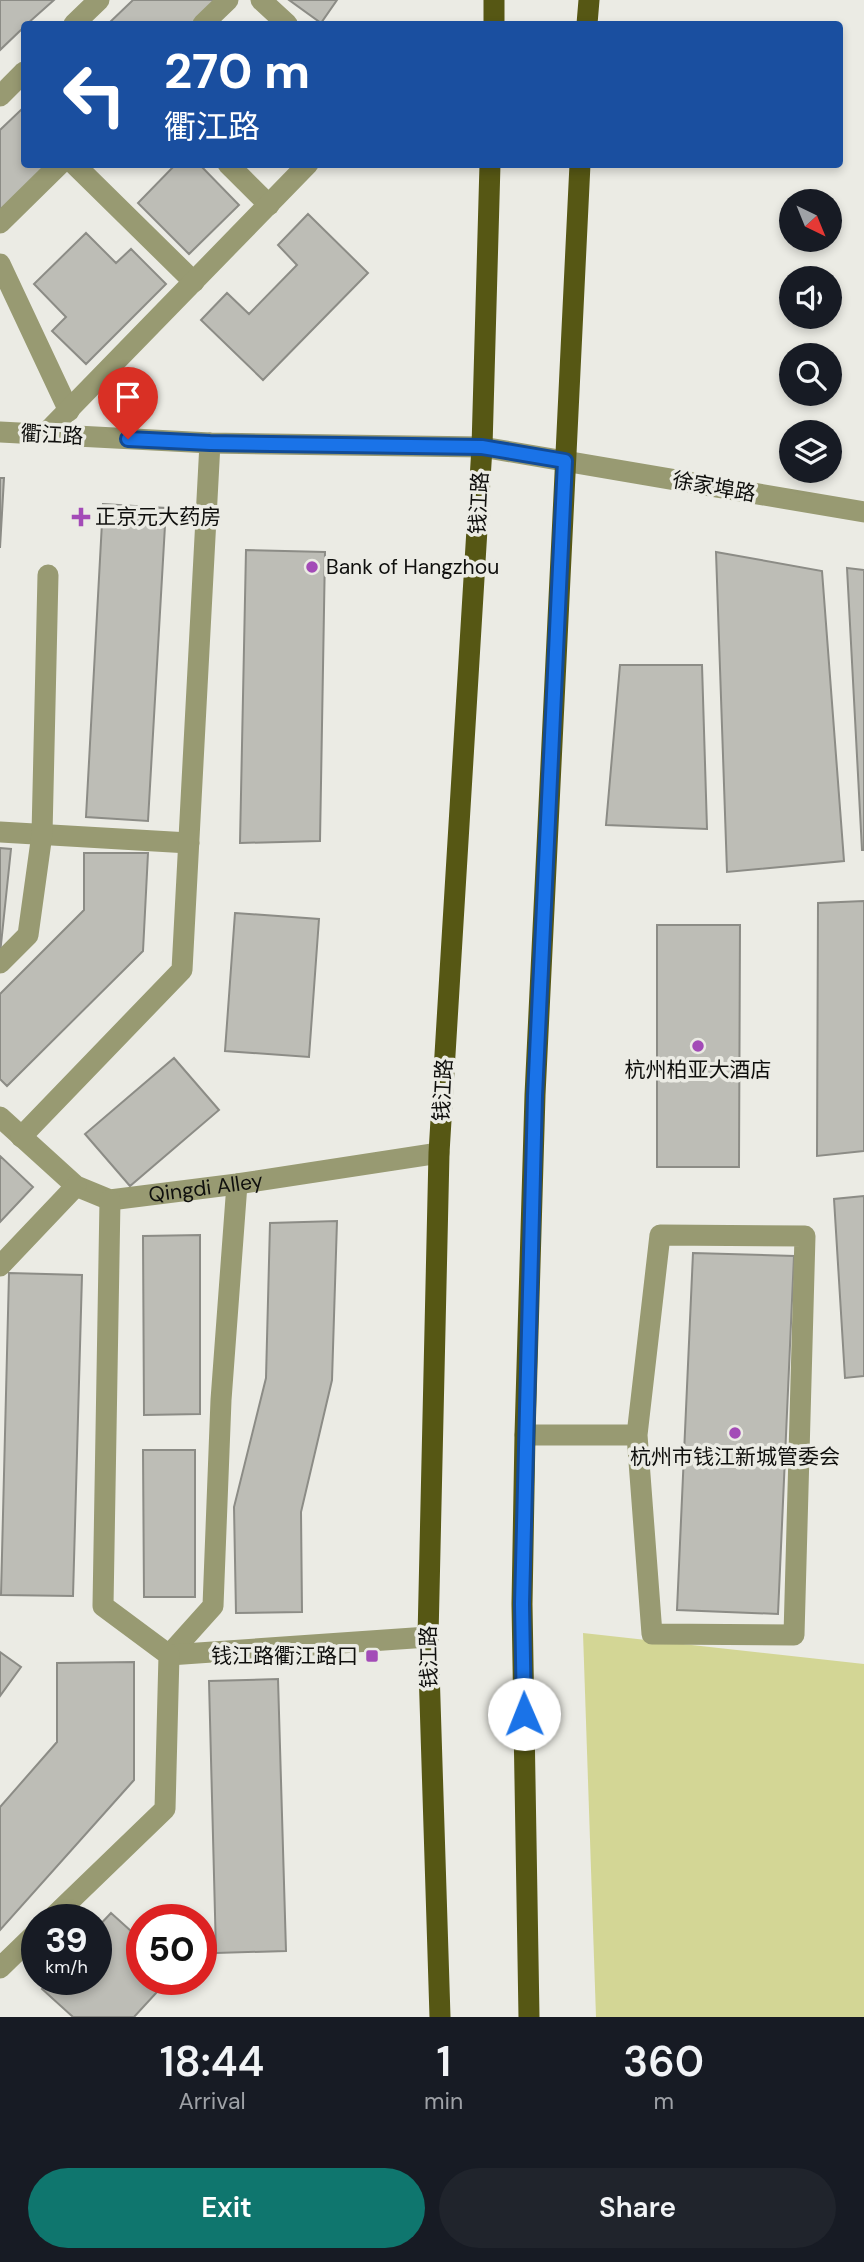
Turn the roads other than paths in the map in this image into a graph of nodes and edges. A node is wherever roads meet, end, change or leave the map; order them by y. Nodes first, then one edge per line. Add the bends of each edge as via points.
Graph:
1 (99, 0) edge
2 (228, 0) edge
3 (261, 0) edge
4 (494, 0) edge
5 (589, 0) edge
6 (77, 21) edge
7 (206, 21) edge
8 (283, 21) edge
9 (494, 21) edge
10 (587, 21) edge
11 (21, 75) edge
12 (0, 96) edge
13 (56, 168) edge
14 (78, 168) edge
15 (232, 168) edge
16 (304, 168) edge
17 (490, 168) edge
18 (580, 168) edge
19 (269, 205) junction
20 (0, 223) edge
21 (0, 264) edge
22 (194, 282) junction
23 (69, 411) junction
24 (0, 432) edge
25 (46, 434) junction
26 (210, 443) junction
27 (482, 447) junction
28 (565, 461) junction
29 (864, 512) edge
30 (48, 575) dead end
31 (0, 832) edge
32 (42, 834) junction
33 (189, 843) junction
34 (0, 963) edge
35 (0, 1117) edge
36 (21, 1137) junction
37 (439, 1153) junction
38 (237, 1184) junction
39 (76, 1186) junction
40 (110, 1200) junction
41 (0, 1266) edge
42 (526, 1435) junction
43 (637, 1435) junction
44 (428, 1637) junction
45 (169, 1656) junction
46 (67, 1904) edge
47 (21, 1948) edge
48 (0, 1968) edge
49 (440, 2017) edge
50 (529, 2017) edge

1 - 6 street
2 - 7 street
3 - 8 street
4 - 9 main road
5 - 10 main road
11 - 12 street
13 - 20 street
14 - 22 street
15 - 19 street
16 - 19 street
17 - 27 main road, 钱江路
18 - 28 main road
19 - 22 street
21 - 23 street
22 - 23 street
23 - 25 street
24 - 25 street, 衢江路
25 - 26 street, 衢江路
26 - 27 street, 衢江路
26 - 33 street
27 - 28 street, 衢江路
27 - 37 main road, 钱江路
28 - 29 street, 徐家埠路
28 - 42 main road via 535,1096
30 - 32 street
31 - 32 street
32 - 33 street
32 - 34 street via 29,935
33 - 36 street via 182,970
35 - 36 street, Qingdi Alley
36 - 39 street, Qingdi Alley
37 - 38 street, Qingdi Alley
37 - 44 main road, 钱江路
38 - 40 street, Qingdi Alley
38 - 45 street via 221,1400 213,1606
39 - 40 street, Qingdi Alley
39 - 41 street
40 - 45 street via 103,1606
42 - 43 street
42 - 50 main road via 522,1604
43 - 43 street via 660,1235 806,1236 794,1635 652,1634
44 - 45 street
44 - 49 main road, 钱江路
45 - 46 street via 165,1809
47 - 48 street

